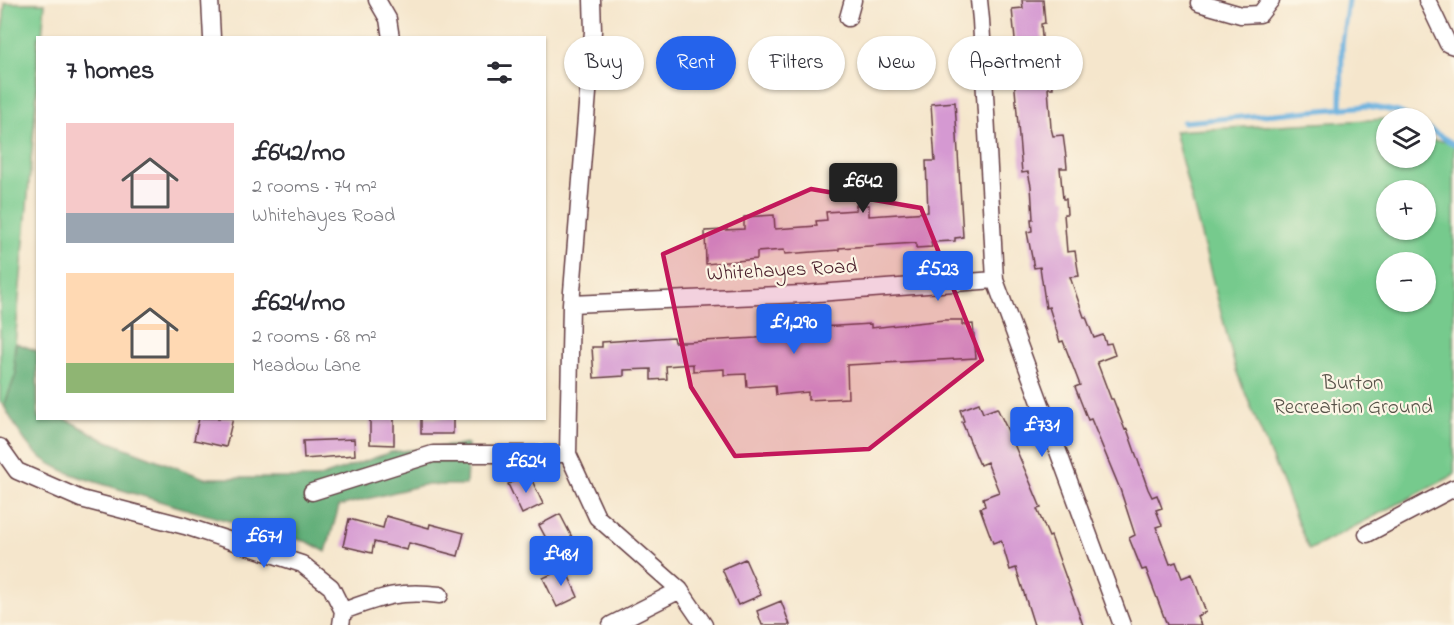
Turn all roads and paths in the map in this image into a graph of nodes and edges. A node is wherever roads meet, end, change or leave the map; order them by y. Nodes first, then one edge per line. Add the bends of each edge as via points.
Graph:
1 (210, 0) edge
2 (377, 0) edge
3 (592, 0) edge
4 (853, 0) edge
5 (979, 0) edge
6 (1200, 0) edge
7 (1270, 0) edge
8 (1427, 0) edge
9 (848, 18) dead end
10 (212, 36) edge
11 (391, 36) edge
12 (1454, 46) edge
13 (995, 280) junction
14 (571, 304) junction
15 (0, 447) edge
16 (568, 454) junction
17 (1454, 488) edge
18 (312, 492) dead end
19 (1367, 534) dead end
20 (680, 590) junction
21 (440, 595) dead end
22 (342, 618) edge
23 (611, 625) edge
24 (704, 625) edge
25 (1122, 625) edge

1 - 10 street
2 - 11 street via 388,18
3 - 14 street via 593,31
4 - 9 street
5 - 13 street
6 - 7 street via 1199,3 1241,15 1260,14
8 - 12 street via 1448,44
13 - 14 street, Whitehayes Road via 804,294
13 - 25 street
14 - 16 street
15 - 22 street via 17,471 81,499 185,526 302,564 331,587
16 - 18 street via 433,454
16 - 20 street via 597,517
17 - 19 street
20 - 23 street
20 - 24 street
21 - 22 street via 414,592 388,596

